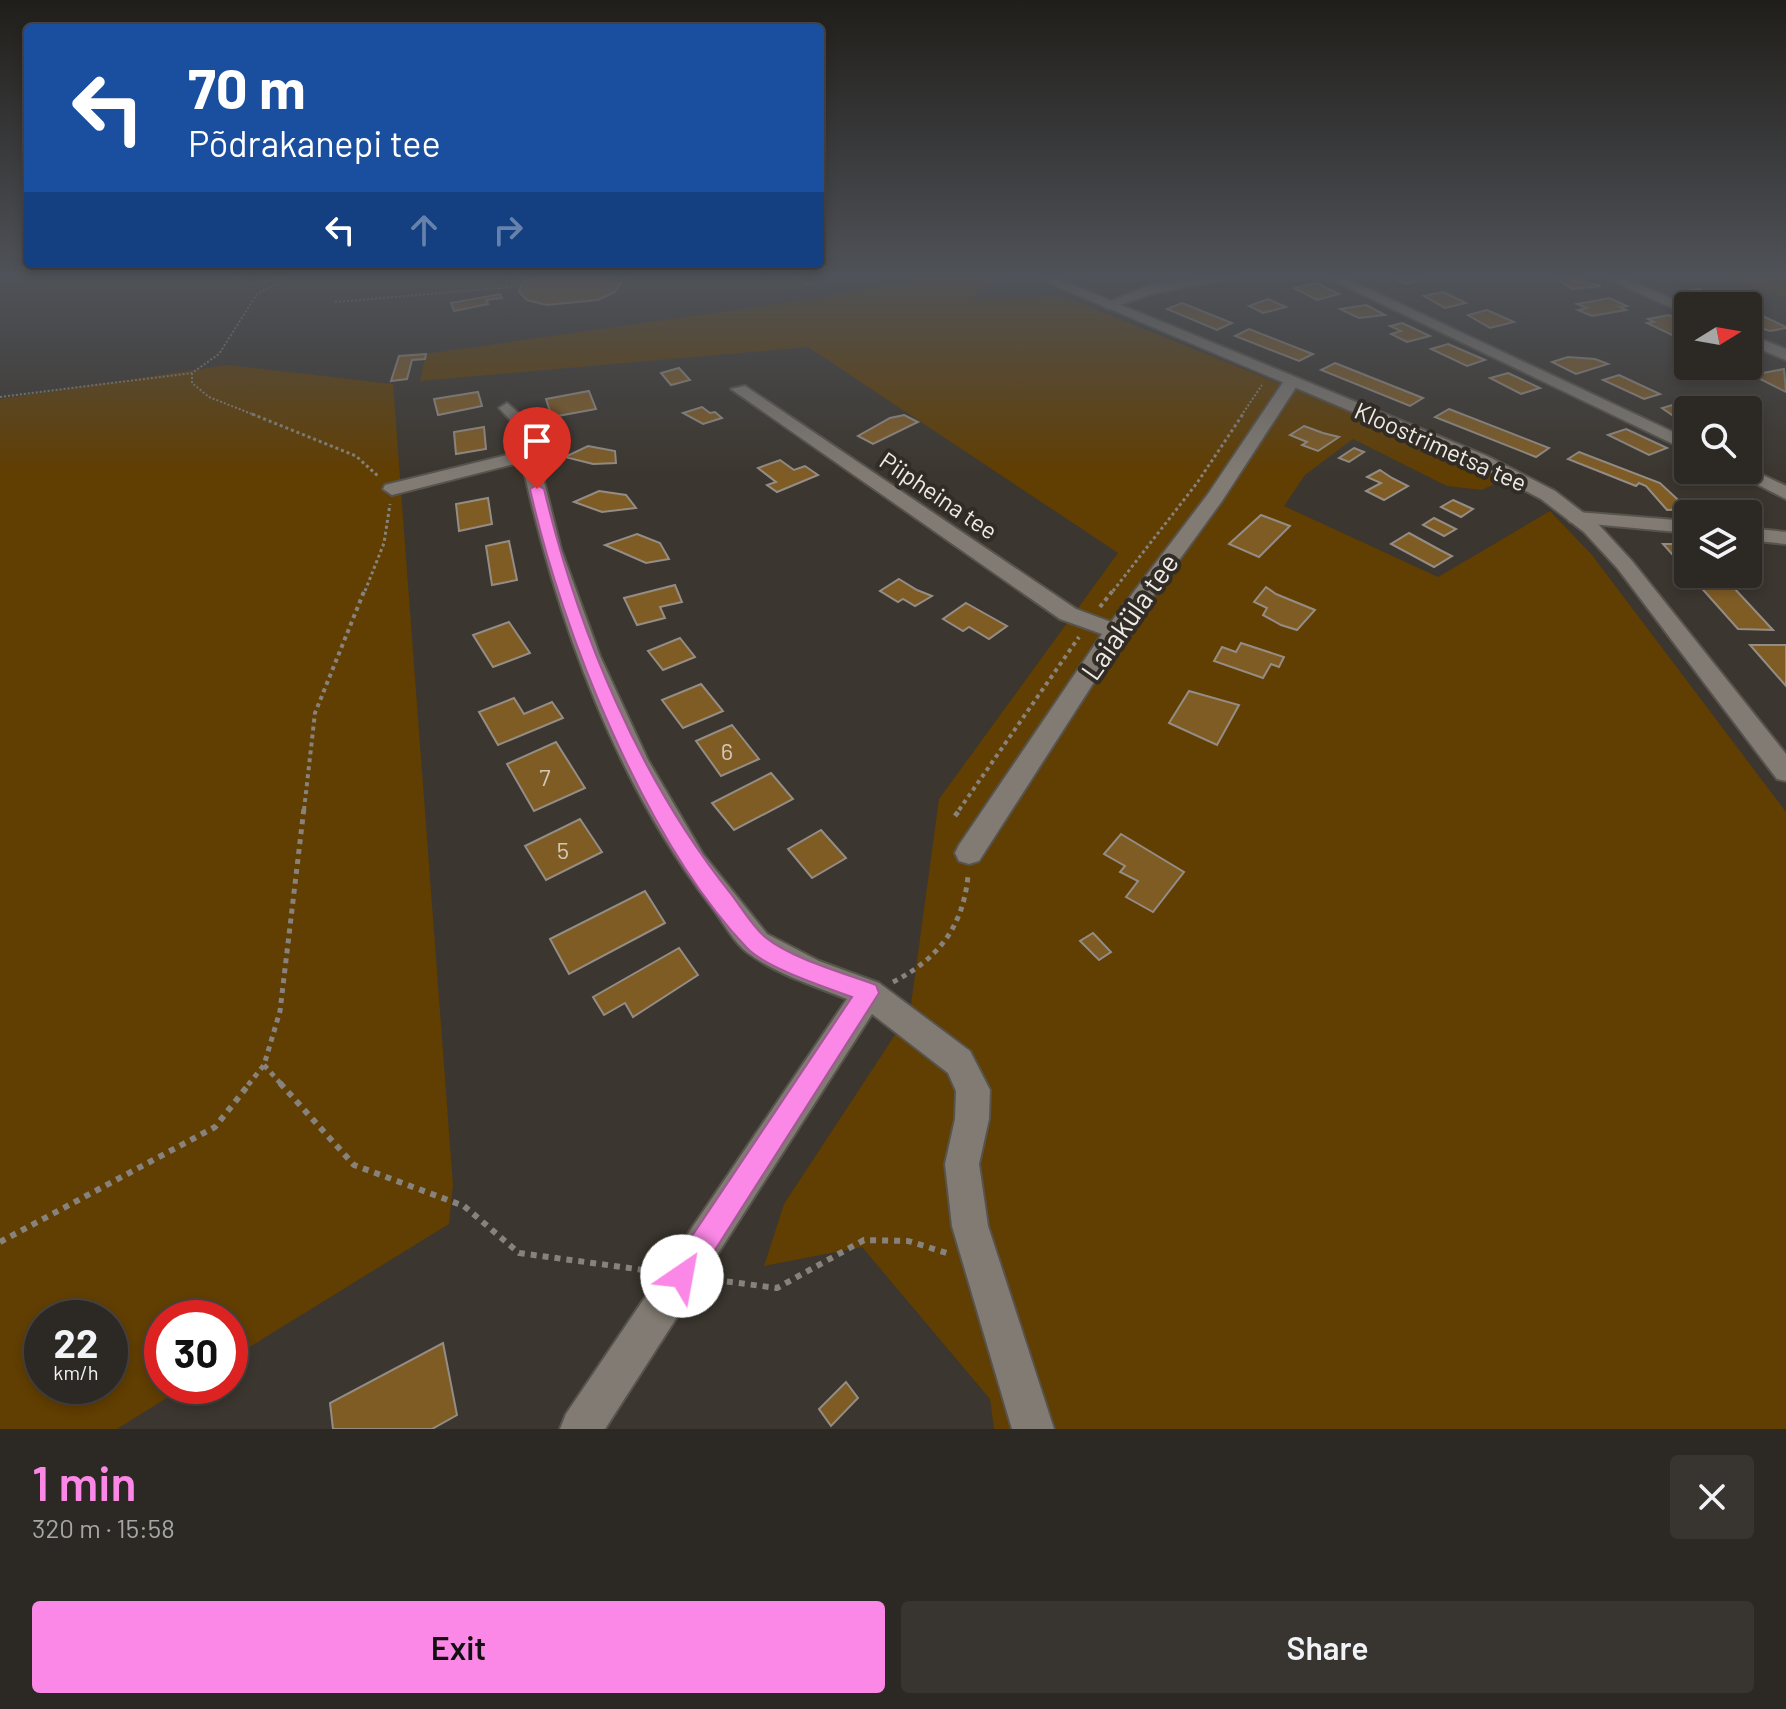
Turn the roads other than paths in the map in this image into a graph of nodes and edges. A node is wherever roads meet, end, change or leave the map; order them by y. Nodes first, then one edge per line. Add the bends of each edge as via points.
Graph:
1 (1199, 343) edge
2 (1471, 343) edge
3 (1762, 344) edge
4 (1786, 355) edge
5 (1292, 381) junction
6 (739, 389) dead end
7 (507, 408) dead end
8 (1674, 439) edge
9 (529, 455) junction
10 (1762, 482) edge
11 (392, 489) road end
12 (1786, 493) edge
13 (1577, 518) junction
14 (1674, 526) edge
15 (1762, 535) edge
16 (1786, 538) edge
17 (1115, 631) junction
18 (1786, 772) edge
19 (969, 853) road end
20 (868, 993) junction
21 (581, 1429) edge
22 (1033, 1429) edge

1 - 5 street, Kloostrimetsa tee
2 - 8 street
3 - 4 street
5 - 13 street, Kloostrimetsa tee via 1481,460 1548,495
5 - 17 street, Laiaküla tee via 1215,497
6 - 17 street, Piipheina tee via 1068,614
7 - 9 street via 521,422
9 - 11 street
9 - 20 street via 551,549 589,656 636,761 693,862 757,943
10 - 12 street
13 - 14 street
13 - 18 street, Kloostrimetsa tee via 1625,565
15 - 16 street
17 - 19 street, Laiaküla tee
20 - 21 street
20 - 22 street via 959,1062 973,1090 962,1164 970,1226

